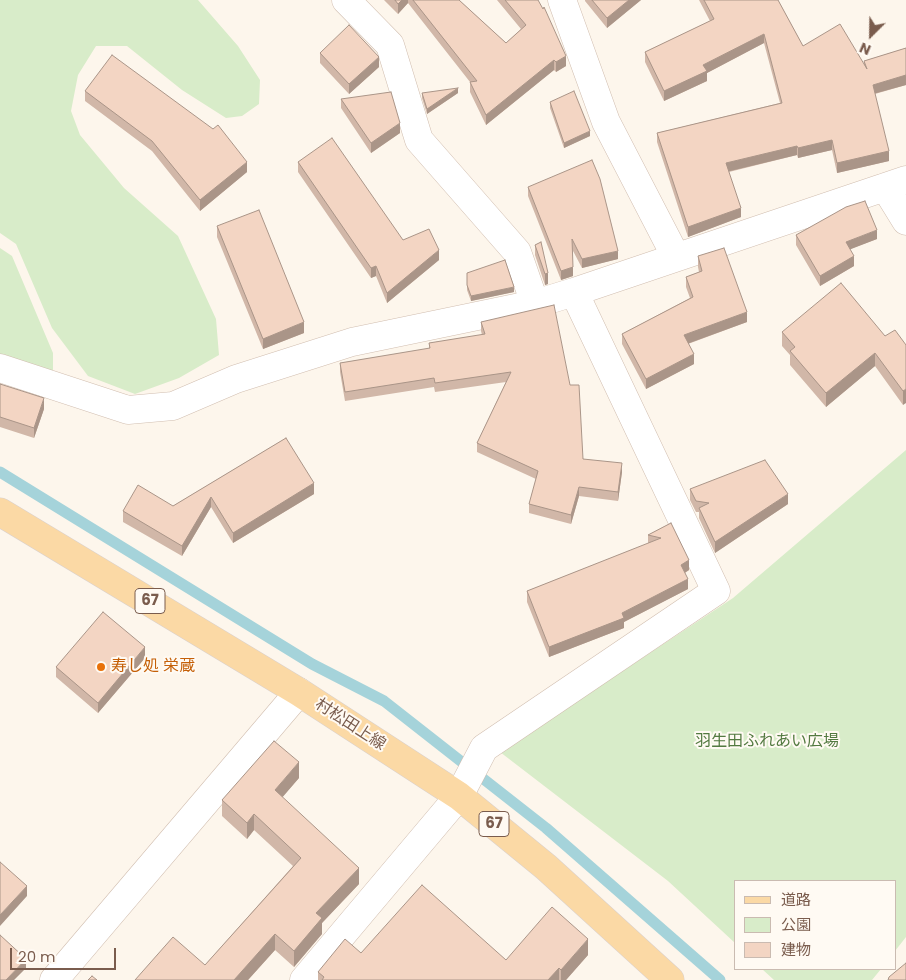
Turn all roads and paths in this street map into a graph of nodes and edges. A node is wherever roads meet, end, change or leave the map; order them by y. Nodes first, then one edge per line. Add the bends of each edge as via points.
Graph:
1 (346, 0) edge
2 (562, 0) edge
3 (896, 184) edge
4 (906, 220) edge
5 (676, 257) junction
6 (574, 292) junction
7 (535, 304) junction
8 (0, 368) edge
9 (0, 512) edge
10 (299, 692) junction
11 (459, 796) junction
12 (54, 980) edge
13 (304, 980) edge
14 (670, 980) edge

1 - 7 street via 390,45 418,140 517,252
2 - 5 street via 606,122
3 - 4 street
3 - 5 street
5 - 6 street
6 - 7 street
6 - 11 street via 716,591 484,748
7 - 8 street via 352,342 236,378 172,406 128,410
9 - 10 main road, 村松田上線 / 67
10 - 11 main road, 村松田上線 / 67
10 - 12 street
11 - 13 street
11 - 14 main road, 村松田上線 / 67 via 546,867

